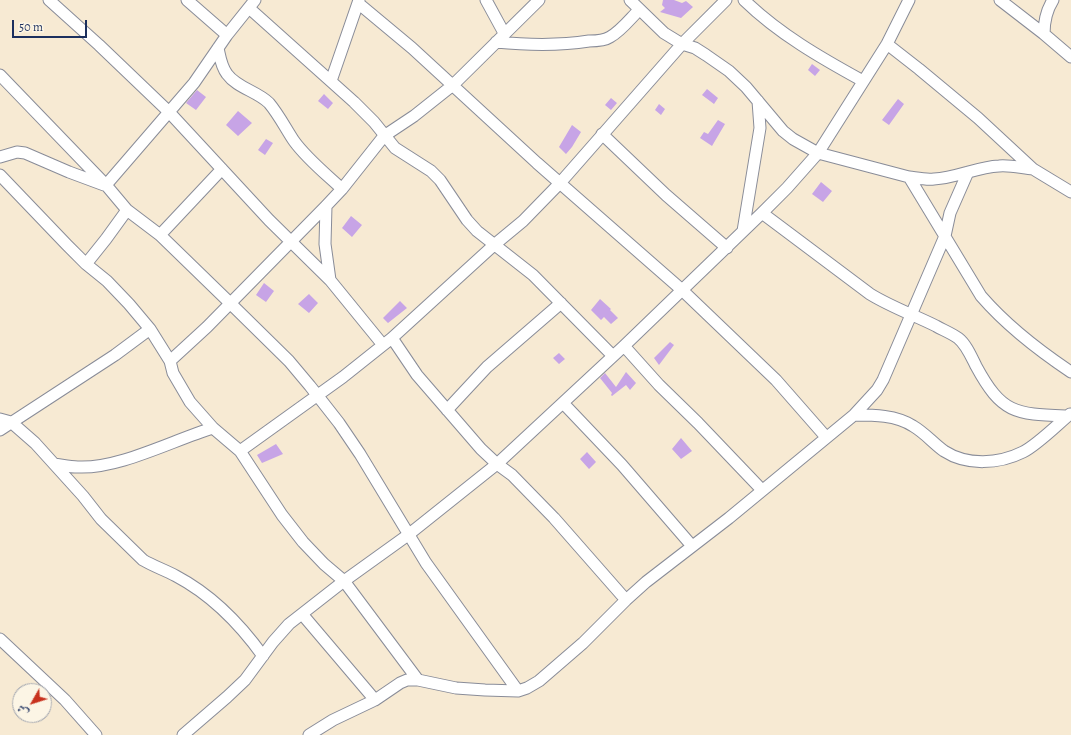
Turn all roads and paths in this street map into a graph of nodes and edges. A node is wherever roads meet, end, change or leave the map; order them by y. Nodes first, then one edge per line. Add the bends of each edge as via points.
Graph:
1 (48, 0) edge
2 (186, 0) edge
3 (486, 0) edge
4 (539, 0) edge
5 (630, 0) edge
6 (726, 0) edge
7 (744, 0) edge
8 (909, 0) edge
9 (1000, 0) edge
10 (1053, 0) edge
11 (358, 2) edge
12 (252, 4) edge
13 (639, 10) junction
14 (504, 33) junction
15 (1044, 34) junction
16 (227, 35) junction
17 (496, 42) junction
18 (682, 44) junction
19 (887, 44) junction
20 (218, 48) junction
21 (1071, 57) edge
22 (0, 75) edge
23 (863, 80) junction
24 (331, 81) junction
25 (453, 86) junction
26 (758, 100) junction
27 (169, 112) junction
28 (602, 134) junction
29 (384, 136) junction
30 (818, 153) junction
31 (0, 157) edge
32 (1033, 168) junction
33 (222, 169) junction
34 (968, 172) junction
35 (0, 175) edge
36 (909, 177) junction
37 (560, 183) junction
38 (106, 185) junction
39 (342, 189) junction
40 (1071, 192) edge
41 (326, 206) junction
42 (127, 210) junction
43 (762, 213) junction
44 (743, 232) junction
45 (160, 235) junction
46 (945, 236) junction
47 (291, 241) junction
48 (494, 245) junction
49 (727, 248) junction
50 (86, 264) junction
51 (330, 280) junction
52 (682, 290) junction
53 (561, 302) junction
54 (230, 303) junction
55 (911, 313) junction
56 (150, 329) junction
57 (387, 341) junction
58 (624, 346) junction
59 (613, 356) junction
60 (170, 361) junction
61 (1071, 372) edge
62 (318, 396) junction
63 (563, 403) junction
64 (447, 410) junction
65 (1069, 414) edge
66 (854, 415) junction
67 (0, 419) edge
68 (12, 422) junction
69 (213, 428) junction
70 (0, 430) edge
71 (826, 437) junction
72 (240, 451) junction
73 (54, 464) junction
74 (497, 464) junction
75 (762, 490) junction
76 (408, 535) junction
77 (692, 546) junction
78 (344, 581) junction
79 (626, 600) junction
80 (302, 614) junction
81 (0, 639) edge
82 (263, 656) junction
83 (418, 680) junction
84 (518, 691) junction
85 (375, 700) junction
86 (96, 735) edge
87 (183, 735) edge
88 (309, 735) edge

1 - 27 street via 99,44
2 - 16 street
3 - 14 street
4 - 14 street
5 - 13 street
6 - 18 street
7 - 23 street via 787,36
8 - 19 street
9 - 15 street
10 - 15 street via 1045,14
11 - 24 street
11 - 25 street
12 - 16 street
12 - 24 street
13 - 17 street via 614,34 605,39 521,45
13 - 18 street
14 - 17 street
15 - 21 street
16 - 20 street
17 - 25 street
18 - 26 street via 695,48 718,63 742,82
18 - 28 street
19 - 23 street
19 - 32 street via 978,118
20 - 27 street via 194,83
20 - 39 street via 221,64 227,75 262,97 308,157
22 - 38 street
23 - 30 street
24 - 29 street via 374,122
25 - 29 street
25 - 37 street
26 - 30 street via 783,131
26 - 44 street via 760,128
27 - 33 street
27 - 38 street
28 - 37 street
28 - 49 street
29 - 39 street
29 - 48 street via 402,154 431,171 467,220
30 - 36 street
30 - 43 street
31 - 38 street via 17,152 25,153
32 - 34 street via 1000,166
32 - 40 street
33 - 45 street
33 - 47 street
34 - 36 street via 934,179
34 - 46 street via 950,213
35 - 50 street
36 - 46 street
37 - 48 street via 523,221
37 - 52 street
38 - 42 street
39 - 41 street
41 - 47 street
41 - 51 street via 325,244
42 - 45 street
42 - 50 street
43 - 44 street
43 - 55 street via 870,294 886,304
44 - 49 street
45 - 54 street
46 - 55 street
46 - 61 street via 981,296 994,311 1032,344
47 - 51 street
47 - 54 street
48 - 53 street via 515,260
48 - 57 street
49 - 52 street
50 - 56 street via 107,281
51 - 57 street
52 - 58 street
52 - 71 street via 776,380
53 - 59 street
53 - 64 street via 487,367
54 - 60 street
54 - 62 street via 289,361
55 - 65 street via 962,341 987,386 1006,405 1017,412
55 - 66 street via 883,380
56 - 60 street
56 - 68 street via 115,355
57 - 62 street
57 - 64 street
58 - 59 street
58 - 75 street
59 - 63 street
60 - 69 street via 181,387
62 - 72 street
62 - 76 street via 360,454
63 - 74 street
63 - 77 street
64 - 74 street
65 - 66 street via 1024,452 1004,460 979,462 959,459 913,426 898,419
66 - 71 street
67 - 68 street
68 - 70 street
68 - 73 street
69 - 72 street
69 - 73 street via 98,466
71 - 75 street
72 - 78 street via 303,542
73 - 82 street via 101,519 143,560 176,576 223,609 248,635
74 - 76 street
74 - 79 street via 512,475 554,518
75 - 77 street
76 - 78 street
76 - 84 street
77 - 79 street
78 - 80 street
78 - 83 street
79 - 84 street via 583,643 539,681
80 - 82 street via 289,624
80 - 85 street
81 - 86 street via 65,700
82 - 87 street via 227,697
83 - 84 street via 456,688
83 - 85 street via 400,683
85 - 88 street via 332,720

